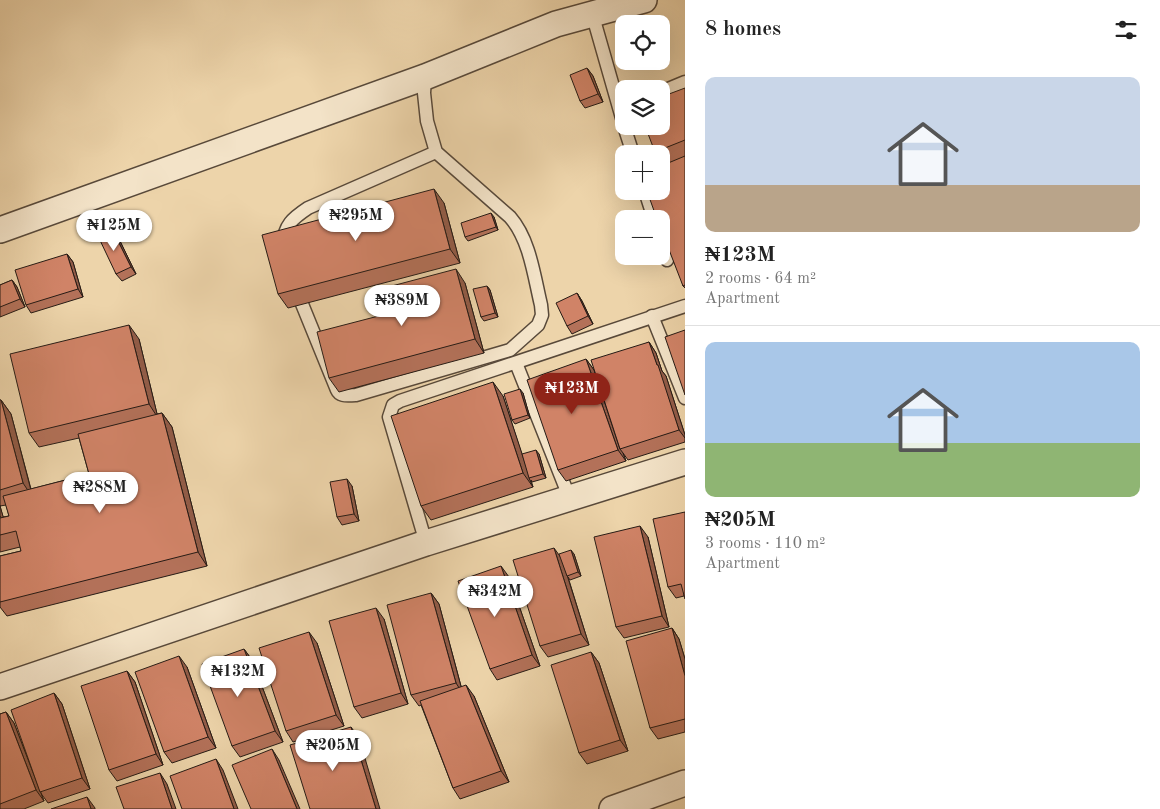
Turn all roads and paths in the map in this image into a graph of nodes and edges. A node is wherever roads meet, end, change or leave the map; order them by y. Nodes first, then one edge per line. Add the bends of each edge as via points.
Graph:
1 (644, 0) edge
2 (592, 14) junction
3 (425, 77) junction
4 (685, 82) edge
5 (670, 88) edge
6 (615, 89) edge
7 (436, 152) junction
8 (0, 230) edge
9 (283, 246) edge
10 (302, 304) edge
11 (685, 306) edge
12 (652, 316) junction
13 (516, 364) junction
14 (685, 398) edge
15 (685, 462) edge
16 (570, 499) junction
17 (426, 543) junction
18 (0, 687) edge
19 (685, 783) edge
20 (612, 809) edge

1 - 2 street
2 - 3 street via 556,24
2 - 6 lane
3 - 7 lane via 427,121
3 - 8 street
4 - 5 lane
7 - 9 lane via 308,208 292,218 286,228
7 - 10 lane via 518,227 542,305 538,325 510,350 356,395 343,395 336,390
11 - 12 lane
12 - 13 lane
12 - 14 lane
13 - 16 lane
13 - 17 lane via 400,401 390,411 389,417
15 - 16 street
16 - 17 street
17 - 18 street
19 - 20 street

